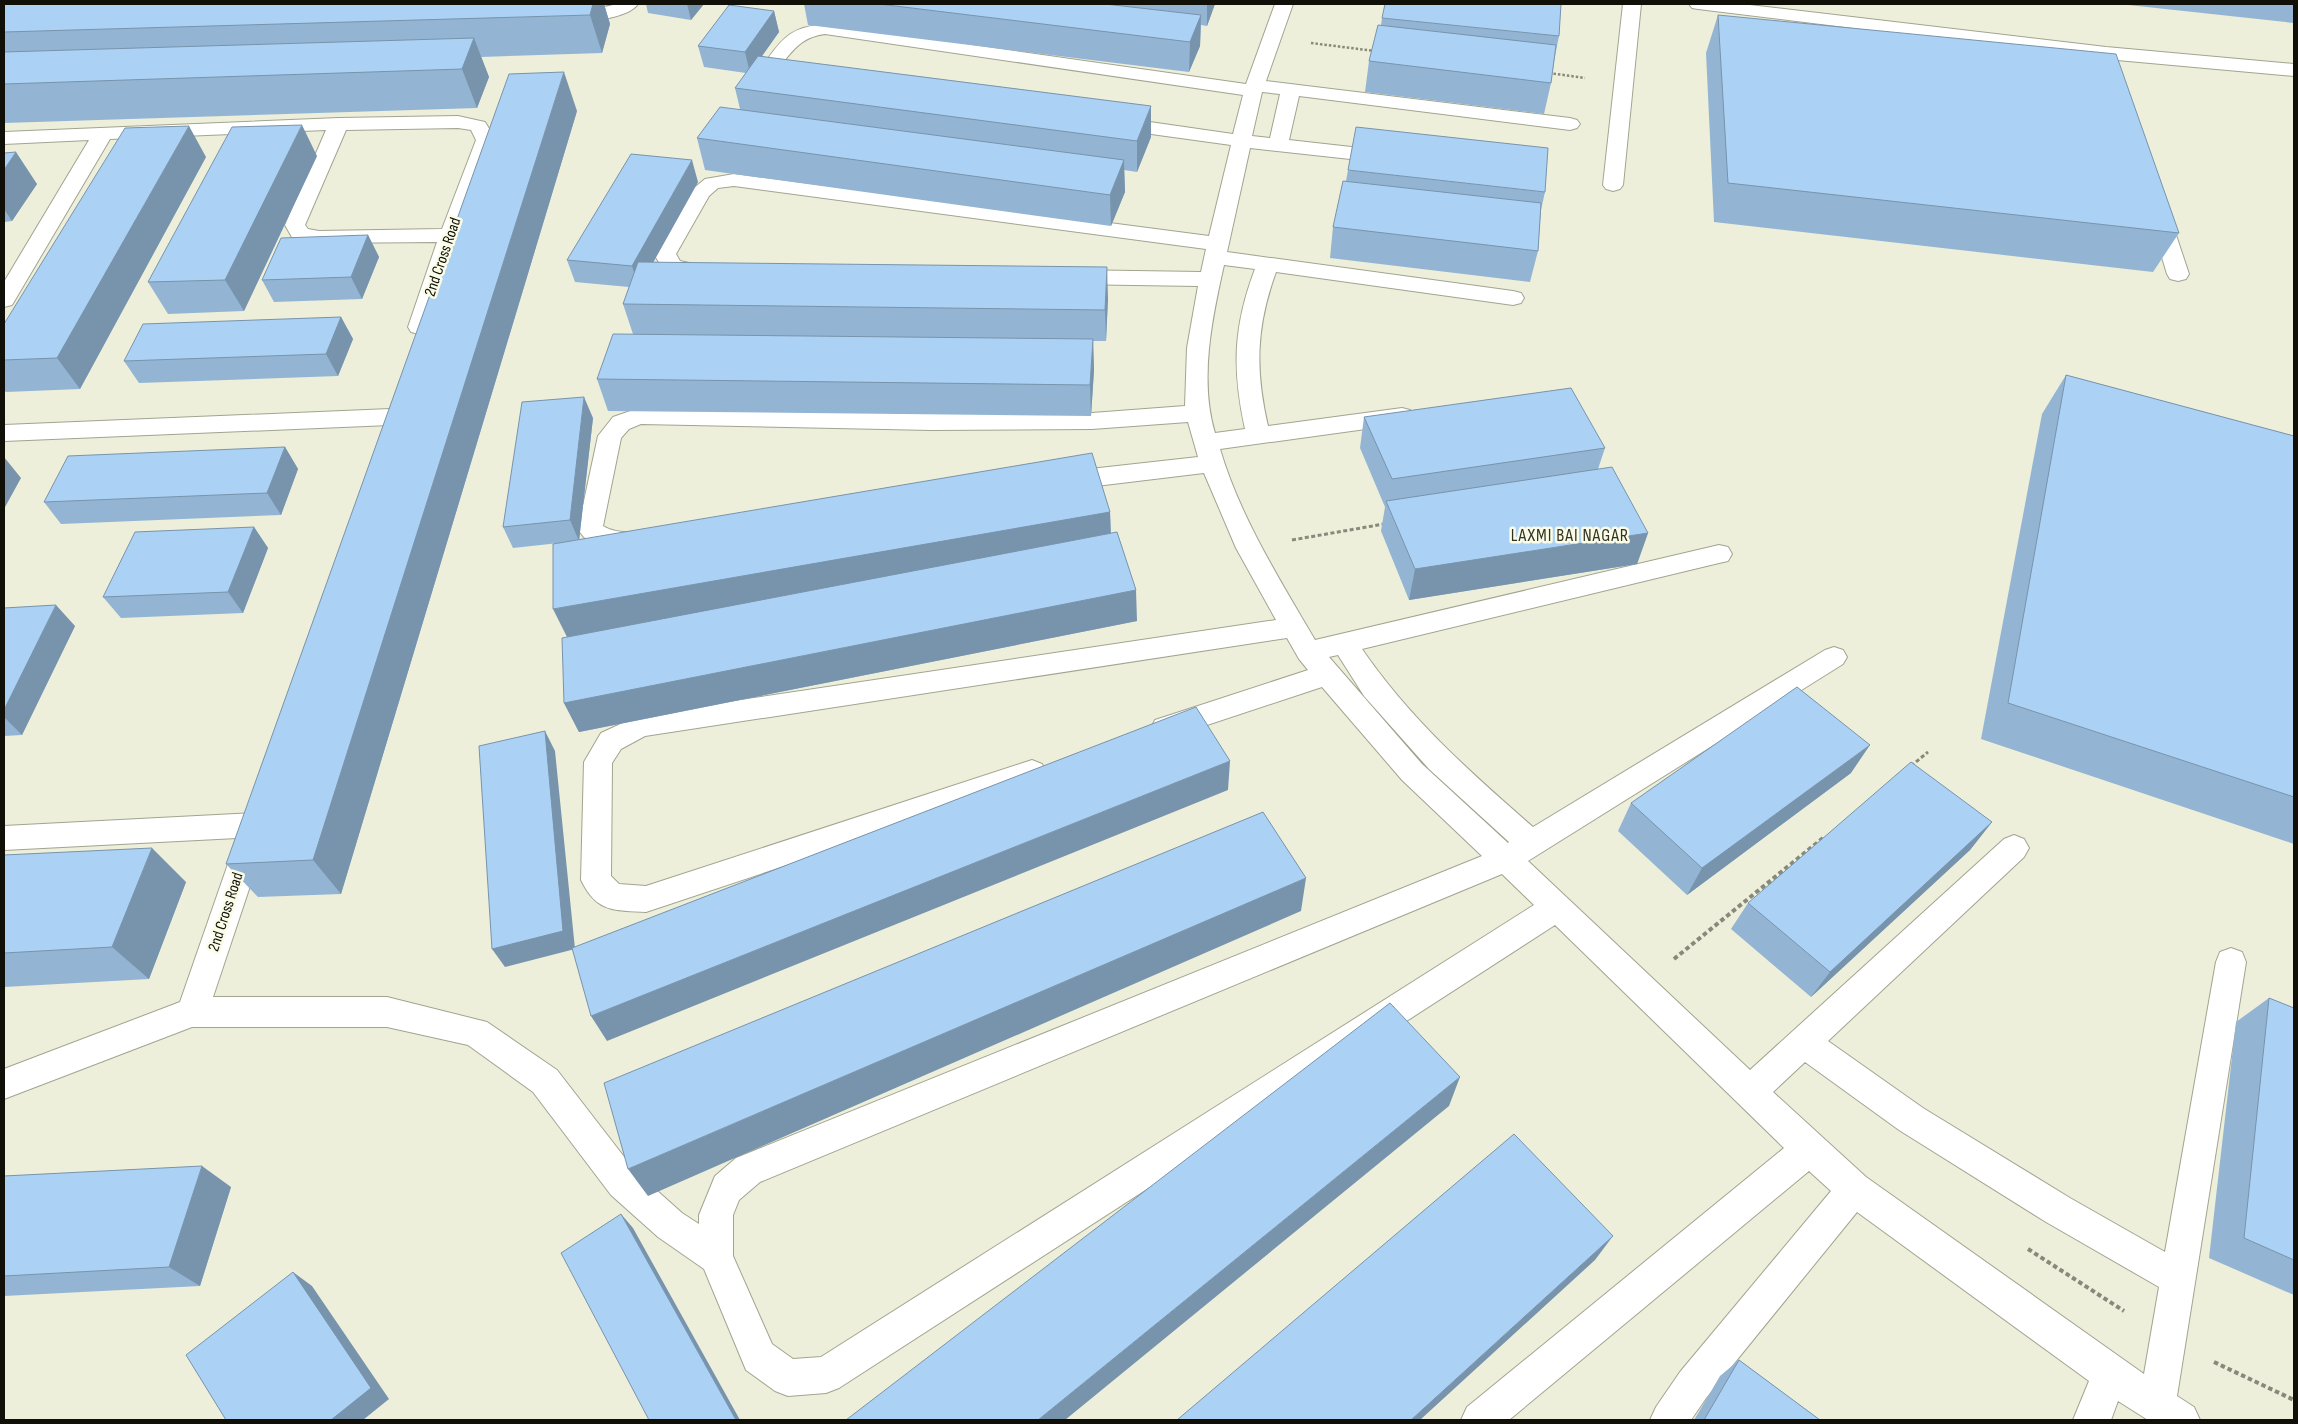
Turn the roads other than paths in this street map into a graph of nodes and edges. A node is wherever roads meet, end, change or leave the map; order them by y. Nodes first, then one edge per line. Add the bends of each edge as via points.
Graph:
1 (629, 4) edge
2 (1284, 4) edge
3 (1632, 4) edge
4 (1698, 4) edge
5 (550, 16) edge
6 (2294, 70) edge
7 (820, 80) edge
8 (1254, 88) junction
9 (1291, 89) junction
10 (1100, 120) edge
11 (339, 124) junction
12 (1570, 124) dead end
13 (103, 134) junction
14 (4, 138) edge
15 (1241, 141) junction
16 (1278, 145) junction
17 (1404, 159) edge
18 (1613, 185) dead end
19 (2151, 191) edge
20 (450, 235) junction
21 (1215, 260) junction
22 (1268, 264) junction
23 (724, 274) edge
24 (2178, 274) edge
25 (1051, 277) edge
26 (1513, 298) dead end
27 (4, 300) edge
28 (414, 345) edge
29 (1197, 413) junction
30 (1420, 414) edge
31 (389, 418) edge
32 (4, 433) edge
33 (1258, 436) junction
34 (1208, 454) junction
35 (1037, 485) edge
36 (664, 537) edge
37 (1719, 554) dead end
38 (1295, 627) junction
39 (1344, 643) junction
40 (1308, 652) junction
41 (1834, 656) dead end
42 (1326, 675) junction
43 (1144, 735) edge
44 (1060, 763) edge
45 (4, 838) edge
46 (2014, 848) dead end
47 (1519, 852) junction
48 (1557, 907) junction
49 (2231, 962) dead end
50 (192, 1012) junction
51 (1805, 1043) junction
52 (4, 1084) edge
53 (1750, 1092) junction
54 (1808, 1149) junction
55 (1854, 1189) junction
56 (716, 1257) junction
57 (2177, 1278) junction
58 (2110, 1374) junction
59 (2169, 1413) edge
60 (1480, 1420) edge
61 (1669, 1420) edge
62 (2092, 1420) edge

1 - 5 street via 590,16
2 - 8 street
3 - 18 street
4 - 6 street via 2109,62
7 - 8 street via 791,75 778,69 776,60 794,37 804,31 825,29
8 - 9 street
8 - 15 street
9 - 12 street
9 - 16 street
10 - 15 street
11 - 13 street, 2nd Cross Road
11 - 20 street, 2nd Cross Road via 458,122 478,126 486,140
11 - 20 street via 295,225 300,234 319,237
13 - 14 street, 2nd Cross Road
13 - 27 street
15 - 16 street
15 - 21 street
16 - 17 street
19 - 24 street
20 - 28 street, 2nd Cross Road
21 - 22 street
21 - 23 street via 734,180 712,183 700,192 665,254 672,266 695,273
21 - 25 street
21 - 29 street via 1198,348
22 - 26 street
22 - 33 street via 1252,318 1248,363 1249,392
29 - 34 street
29 - 36 street via 1092,421 942,422 639,416 620,422 610,436 590,529 604,539 625,542
30 - 33 street
31 - 32 street
33 - 34 street
34 - 35 street
34 - 38 street via 1249,548
37 - 39 street
38 - 40 street
38 - 44 street via 640,726 611,741 598,762 596,880 611,897 646,899
39 - 40 street
39 - 47 street via 1374,688
40 - 42 street
41 - 47 street
42 - 43 street
42 - 47 street via 1412,772
45 - 50 street, 2nd Cross Road via 258,816
46 - 51 street
47 - 48 street
47 - 56 street via 748,1170 727,1188 716,1215
48 - 53 street
48 - 56 street via 826,1375 788,1378 759,1357
49 - 57 street
50 - 52 street
50 - 56 street via 387,1012 476,1032 545,1081 622,1183 670,1225
51 - 53 street
51 - 57 street via 1911,1119 2058,1210
53 - 54 street
54 - 55 street
54 - 60 street
55 - 58 street
55 - 61 street via 1693,1384
57 - 59 street
58 - 59 street
58 - 62 street

